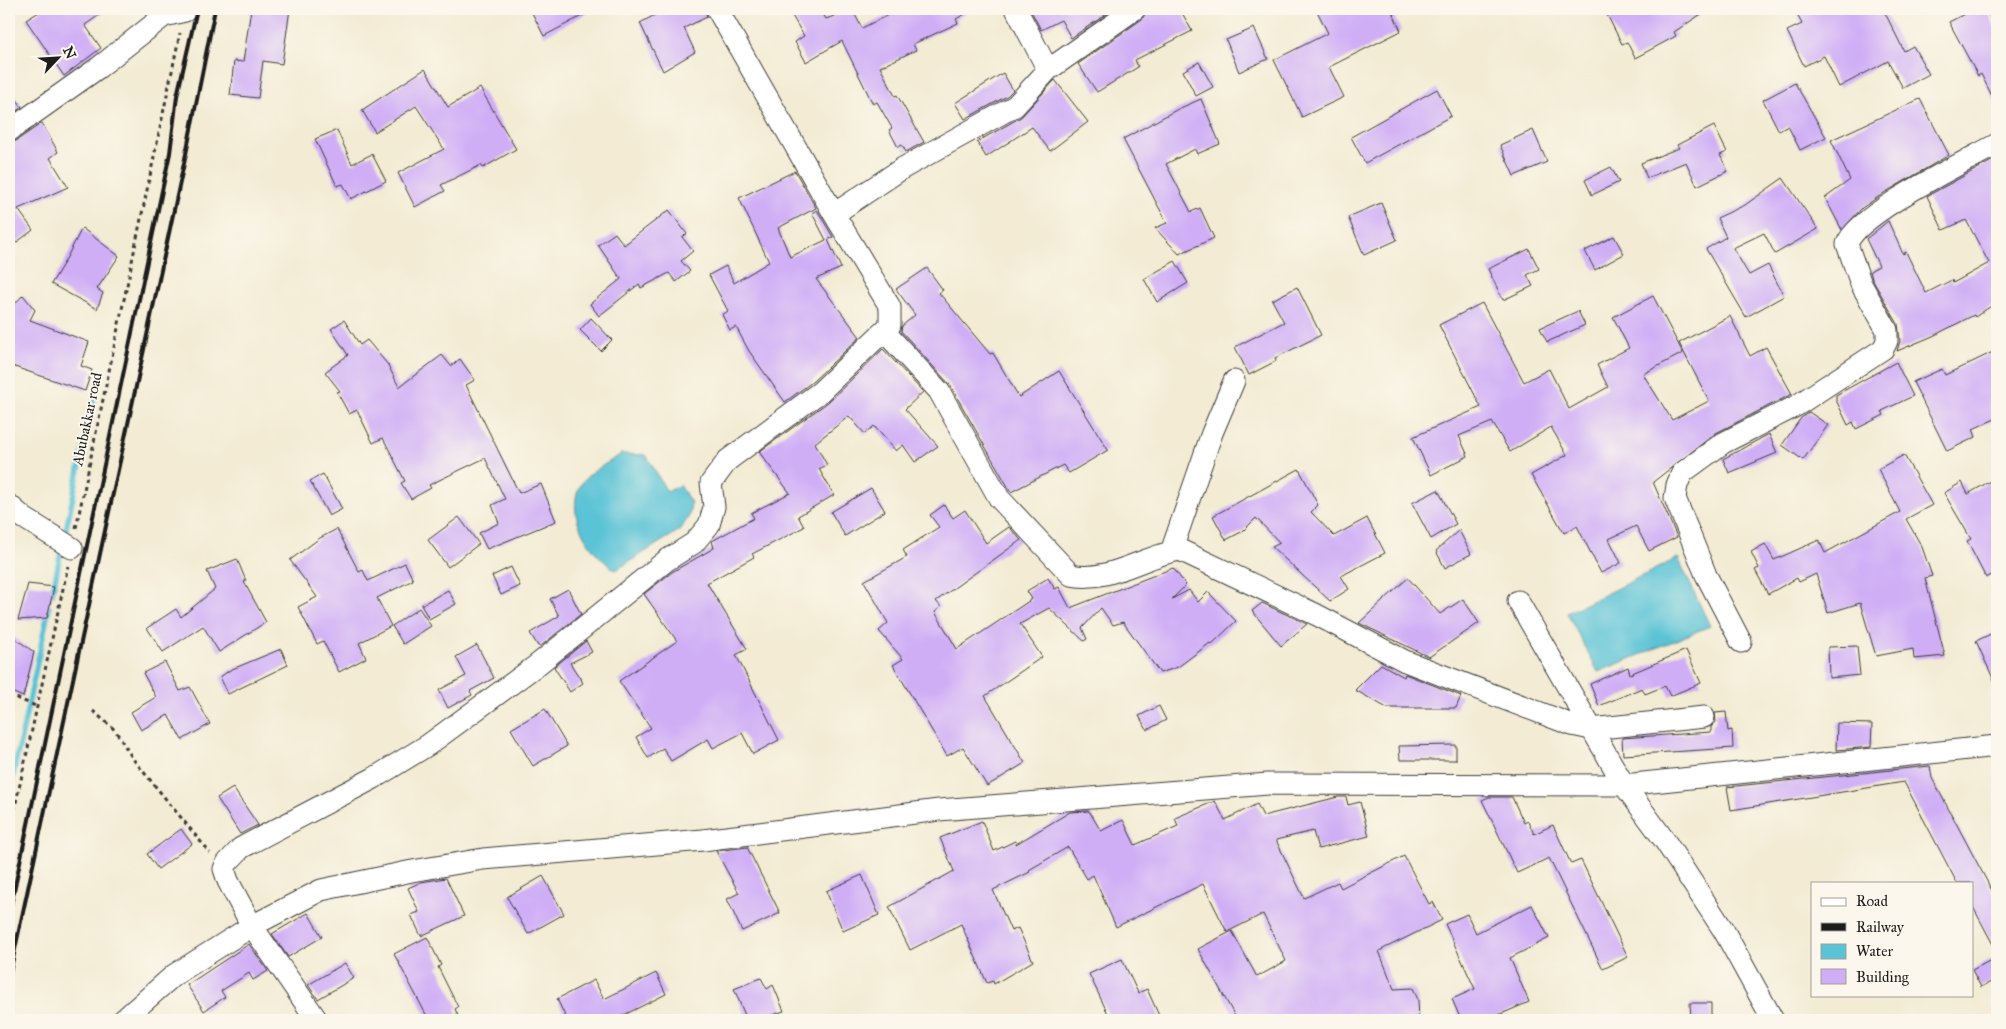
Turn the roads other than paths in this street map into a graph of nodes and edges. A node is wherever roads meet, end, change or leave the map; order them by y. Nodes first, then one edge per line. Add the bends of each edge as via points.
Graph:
1 (717, 9) edge
2 (1016, 9) edge
3 (1135, 9) edge
4 (185, 11) road end
5 (1048, 70) junction
6 (9, 131) edge
7 (1997, 144) edge
8 (834, 214) junction
9 (884, 331) junction
10 (1234, 381) dead end
11 (9, 505) edge
12 (72, 548) road end
13 (1171, 552) junction
14 (1518, 601) dead end
15 (1741, 642) dead end
16 (1704, 717) dead end
17 (1591, 729) junction
18 (1997, 746) edge
19 (1624, 784) junction
20 (252, 926) junction
21 (123, 1020) edge
22 (317, 1020) edge
23 (1773, 1020) edge

1 - 8 street
2 - 5 street
3 - 5 street
4 - 6 street via 164,16
5 - 8 street via 1015,106 903,168
7 - 15 street via 1895,202 1856,228 1850,236 1847,244 1862,284 1886,330 1887,341 1883,349 1796,406 1723,443 1682,473 1675,498 1706,575
8 - 9 street via 890,307 890,325
9 - 13 street via 939,391 999,498 1071,576 1084,578 1107,574
9 - 20 street via 820,392 728,460 711,483 714,507 709,525 694,543 667,560 537,664 428,745 374,778 241,848 224,869
10 - 13 street via 1212,433
11 - 12 street
13 - 17 street via 1180,550 1207,561 1231,576 1318,615 1405,661 1572,725
14 - 17 street
16 - 17 street
17 - 19 street
18 - 19 street
19 - 20 street via 1268,784 939,810 703,840 483,859 412,870 321,890
19 - 23 street via 1724,932
20 - 21 street via 174,975
20 - 22 street

